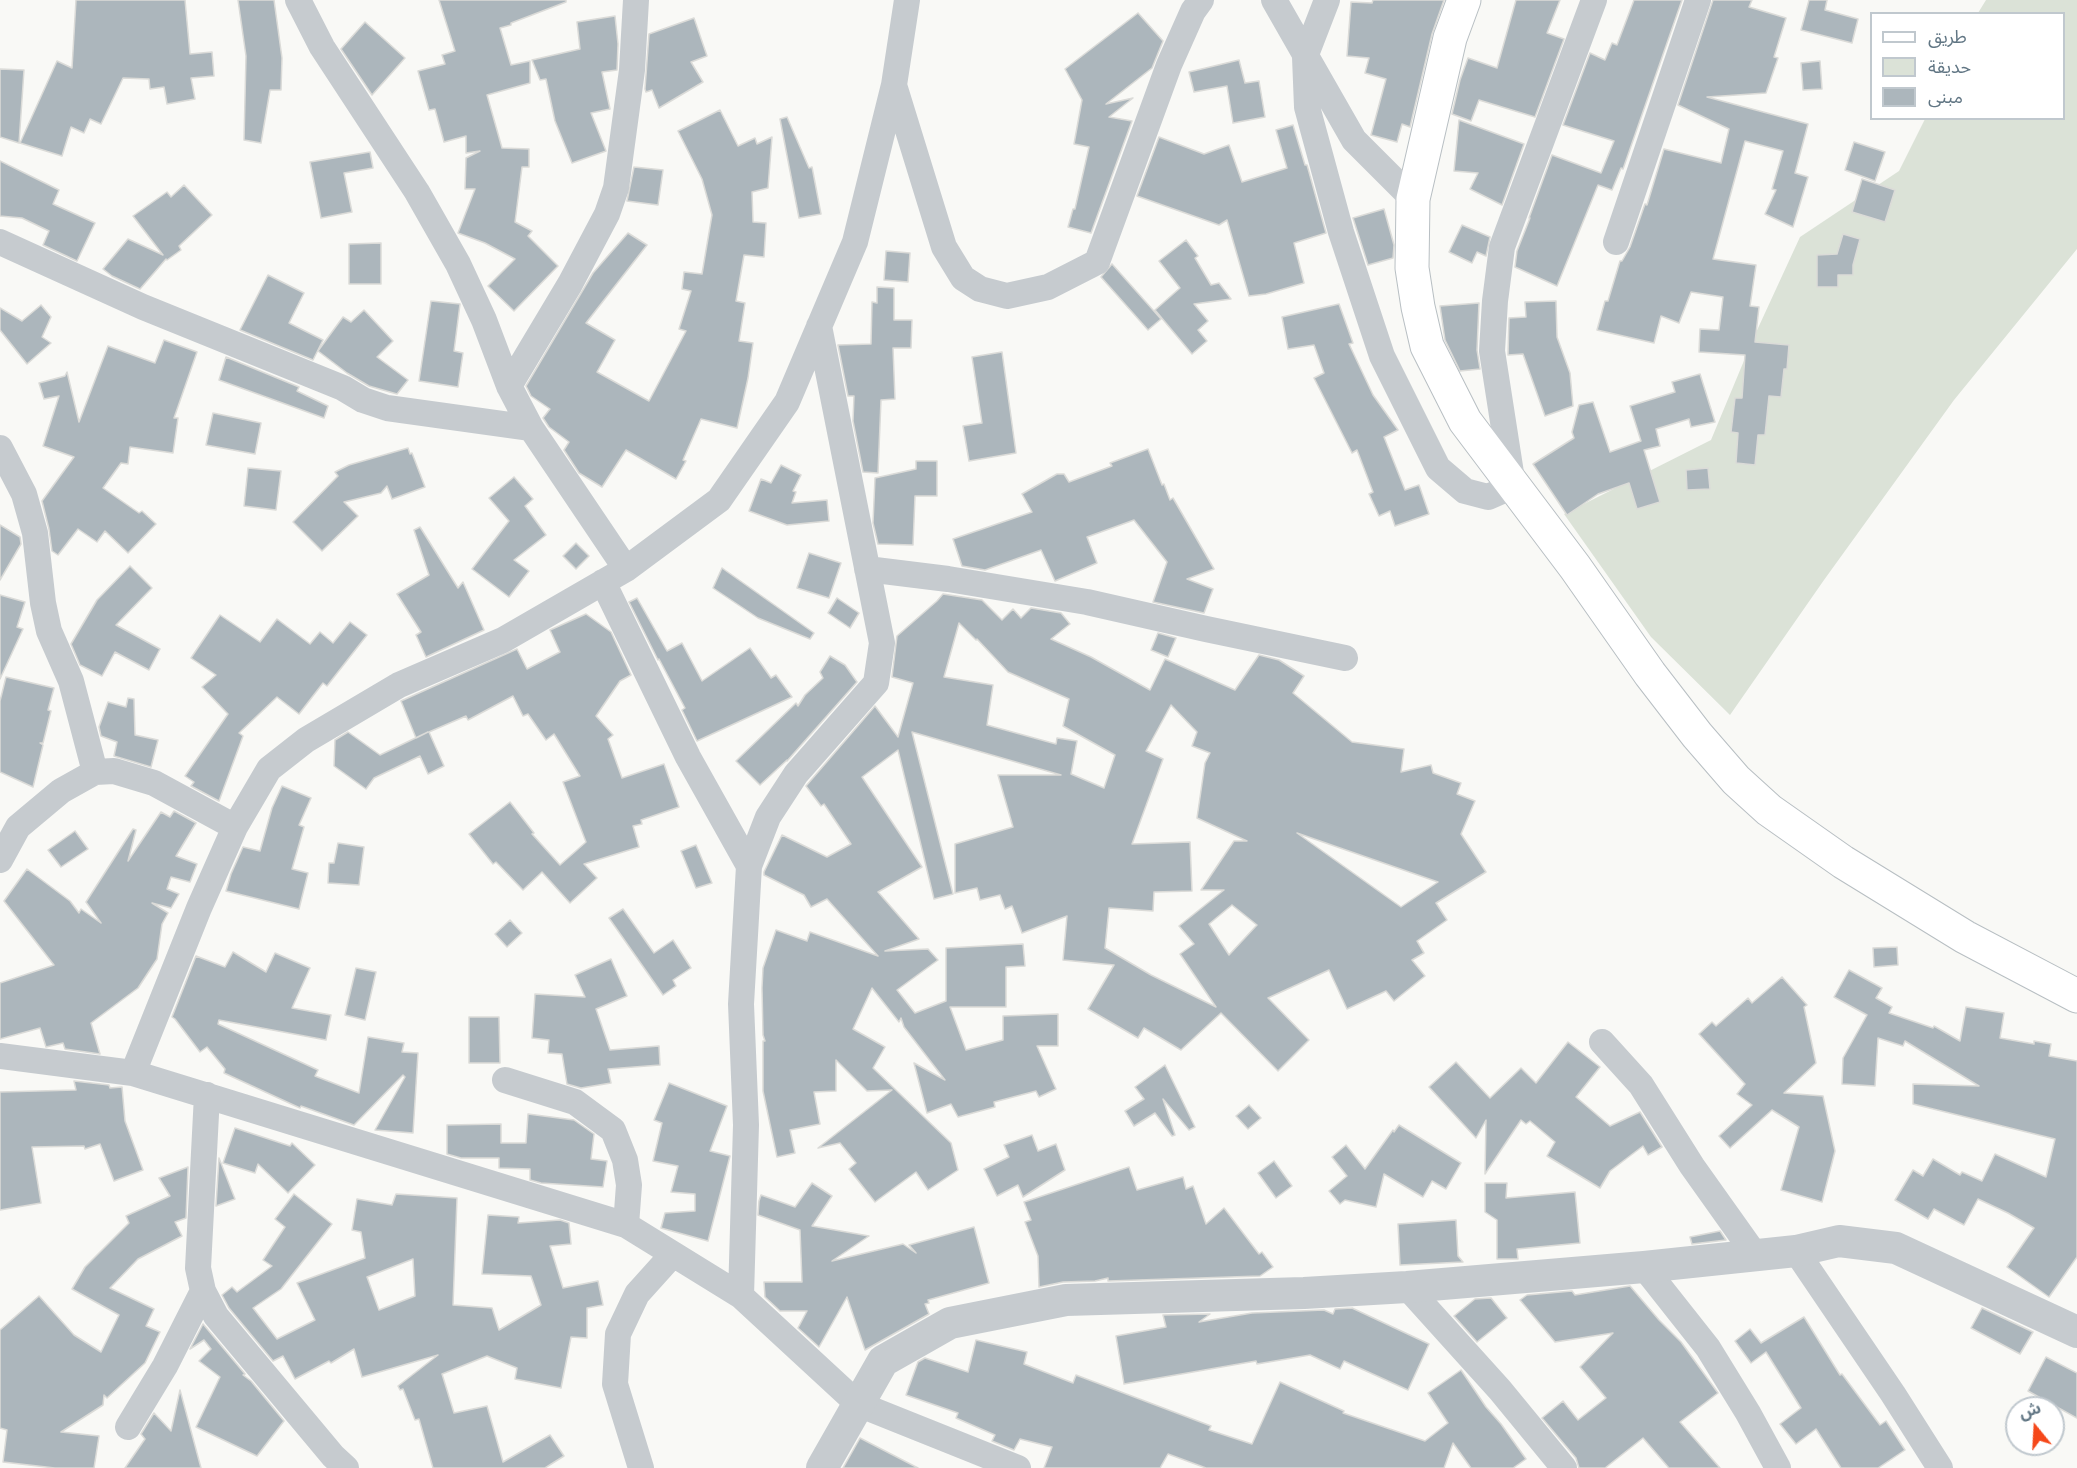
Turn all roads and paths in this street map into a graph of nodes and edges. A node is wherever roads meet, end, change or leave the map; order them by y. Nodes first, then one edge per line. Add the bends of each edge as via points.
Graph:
1 (298, 0) edge
2 (636, 0) edge
3 (907, 0) edge
4 (1201, 0) edge
5 (1274, 0) edge
6 (1327, 0) edge
7 (1464, 0) edge
8 (1594, 0) edge
9 (1698, 0) edge
10 (1305, 57) junction
11 (894, 85) junction
12 (1413, 199) junction
13 (0, 242) edge
14 (1617, 242) dead end
15 (819, 326) junction
16 (509, 386) junction
17 (531, 428) junction
18 (0, 448) edge
19 (1513, 486) junction
20 (626, 569) junction
21 (867, 569) junction
22 (603, 582) junction
23 (1345, 658) dead end
24 (95, 772) junction
25 (235, 827) junction
26 (0, 860) edge
27 (749, 866) junction
28 (2069, 986) edge
29 (1602, 1042) dead end
30 (0, 1056) edge
31 (132, 1073) junction
32 (505, 1080) dead end
33 (207, 1095) junction
34 (626, 1225) junction
35 (1796, 1251) junction
36 (673, 1254) junction
37 (1756, 1256) junction
38 (1644, 1267) junction
39 (1407, 1287) junction
40 (202, 1291) junction
41 (741, 1296) junction
42 (2077, 1332) edge
43 (858, 1404) junction
44 (128, 1427) dead end
45 (346, 1468) edge
46 (641, 1468) edge
47 (822, 1468) edge
48 (1018, 1468) edge
49 (1564, 1468) edge
50 (1778, 1468) edge
51 (1940, 1468) edge

1 - 16 street via 322,47 417,192 458,264
2 - 16 street via 616,188 607,214 570,284
3 - 11 street
4 - 11 street via 1169,65 1097,262 1048,288 1007,296 980,289 963,278 944,247
5 - 10 street
6 - 10 street
7 - 12 main road via 1450,38
8 - 19 street via 1502,247 1492,351
9 - 14 street
10 - 12 street via 1354,140
10 - 19 street via 1307,107 1341,232 1382,356 1438,468 1465,491 1488,497
11 - 15 street via 855,242
12 - 19 main road via 1412,268 1427,346 1465,421
13 - 17 street via 142,307 343,388 363,400 387,408
15 - 20 street via 787,402 719,500
15 - 21 street
16 - 17 street
17 - 20 street
18 - 24 street via 24,494 35,533 49,631 71,681
19 - 28 main road via 1697,735 1736,780 1769,810 1826,851 1965,937
20 - 22 street
21 - 23 street via 1087,602
21 - 27 street via 882,643 876,683 796,774 768,817
22 - 25 street via 503,640 399,684 306,740 269,769
22 - 27 street via 688,757
24 - 25 street via 114,771 154,783
24 - 26 street via 61,791 18,827
25 - 31 street
27 - 41 street via 741,1004 746,1125
29 - 37 street via 1641,1085
30 - 31 street
31 - 33 street
32 - 34 street via 575,1102 613,1130 625,1160 629,1185
33 - 34 street
33 - 40 street via 198,1268
34 - 36 street
35 - 37 street
35 - 42 street via 1839,1241 1896,1248
35 - 51 street
36 - 41 street
36 - 46 street via 637,1294 618,1334 615,1384
37 - 38 street
38 - 39 street
38 - 50 street via 1708,1348
39 - 43 street via 1066,1300 950,1323 883,1361
39 - 49 street via 1500,1389
40 - 44 street via 165,1366
40 - 45 street via 216,1316
41 - 43 street
43 - 47 street
43 - 48 street

